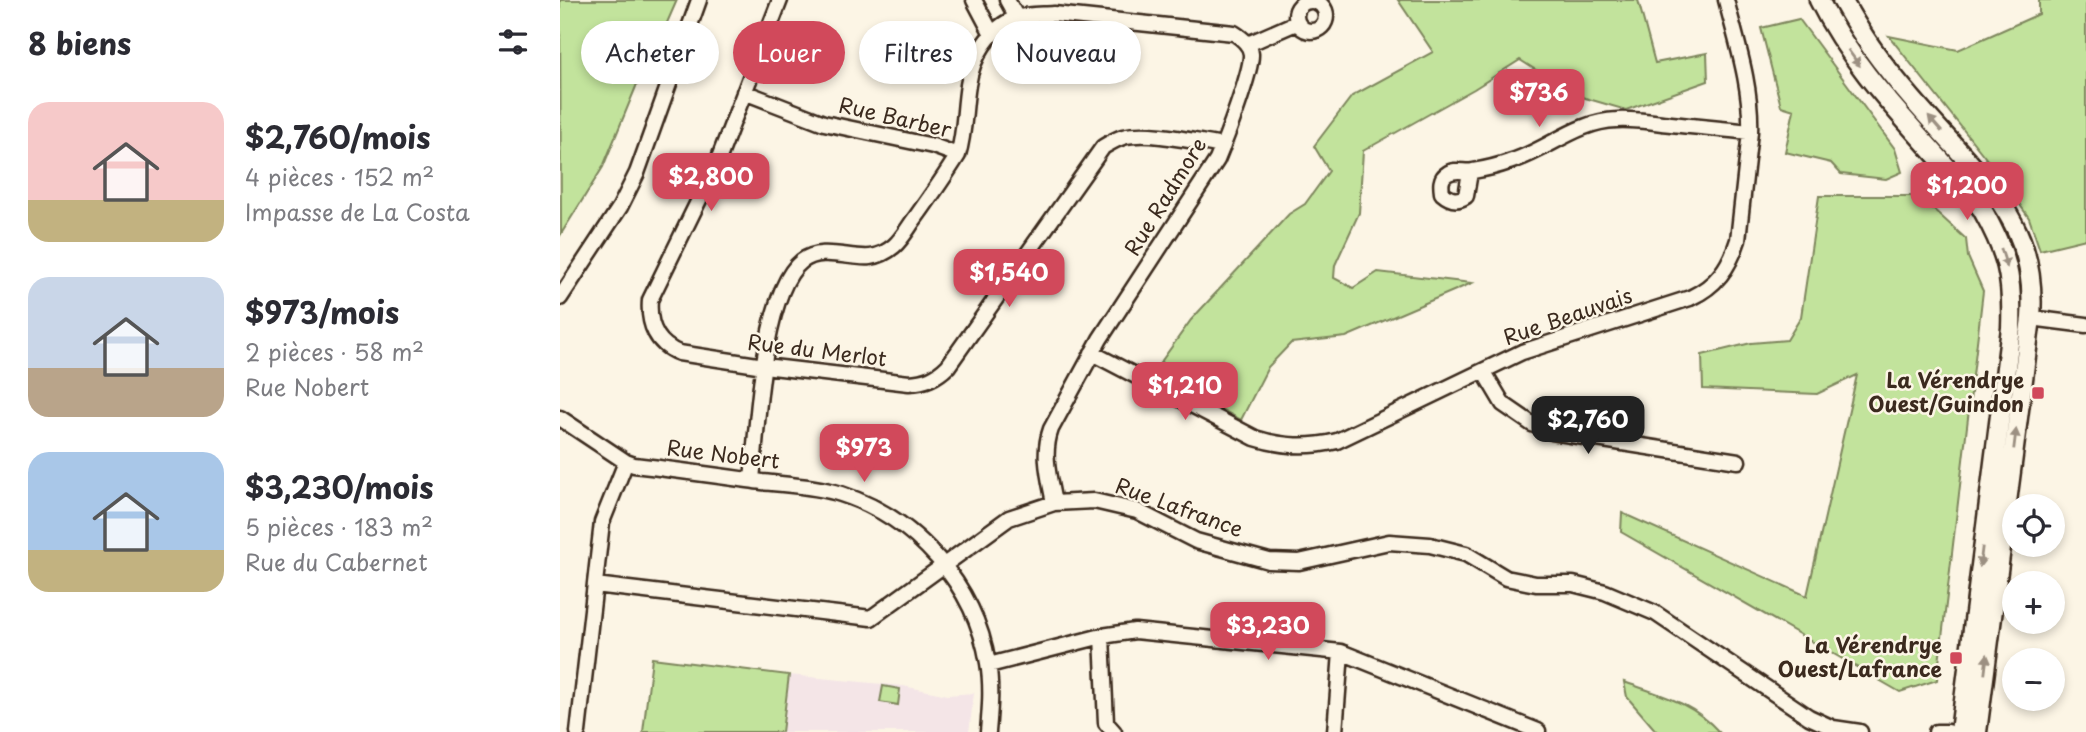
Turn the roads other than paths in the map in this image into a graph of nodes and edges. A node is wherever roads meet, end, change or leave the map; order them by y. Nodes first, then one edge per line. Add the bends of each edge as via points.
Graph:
1 (699, 0) edge
2 (780, 0) edge
3 (974, 0) edge
4 (1007, 0) edge
5 (1726, 0) edge
6 (1819, 0) edge
7 (1842, 0) edge
8 (1017, 18) junction
9 (1012, 21) edge
10 (1296, 23) dead end
11 (991, 32) edge
12 (991, 35) edge
13 (1248, 44) junction
14 (744, 92) junction
15 (1750, 132) junction
16 (1223, 146) junction
17 (958, 155) junction
18 (1470, 172) dead end
19 (560, 298) edge
20 (2031, 318) junction
21 (2086, 325) edge
22 (1092, 353) junction
23 (764, 366) junction
24 (1484, 372) junction
25 (560, 418) edge
26 (1738, 461) dead end
27 (625, 462) junction
28 (752, 480) junction
29 (1054, 503) junction
30 (944, 564) junction
31 (595, 585) junction
32 (1102, 636) junction
33 (1341, 652) junction
34 (989, 665) junction
35 (578, 732) edge
36 (988, 732) edge
37 (1114, 732) edge
38 (1335, 732) edge
39 (1538, 732) edge
40 (1860, 732) edge
41 (1936, 732) edge
42 (1948, 732) edge
43 (1960, 732) edge
44 (1977, 732) edge

1 - 19 street via 637,173
2 - 14 street, Rue du Merlot
3 - 11 street
4 - 8 street
5 - 15 street, Rue Beauvais via 1748,98
6 -> 43 main road via 1870,81 1982,209 2011,279 2011,328
20 -> 7 main road via 2027,260 2003,205 1886,68
8 - 9 street
8 - 13 street via 1068,15 1227,31
10 - 13 street
12 - 17 street via 970,72
13 - 16 street, Rue Radmore via 1250,64
14 - 17 street, Rue Barber via 824,123
14 - 23 street, Rue du Merlot via 717,163 654,289 649,310 655,332 669,349
15 - 18 street via 1615,120 1584,126 1525,156
15 - 24 street, Rue Beauvais via 1738,240 1733,257 1716,281 1690,298 1522,352
16 - 22 street, Rue Radmore
16 - 23 street, Rue du Merlot via 1135,135 1103,148 948,366 931,379 909,383
17 - 23 street via 888,251 871,257 819,254 796,268 776,304
20 - 21 street
44 -> 20 main road
22 - 24 street, Rue Beauvais via 1240,431 1283,446 1337,442
22 - 29 street, Rue Radmore via 1048,440 1046,465
23 - 28 street
24 - 26 street via 1503,404 1552,432
25 - 27 street, Rue Nobert
27 - 28 street, Rue Nobert
27 - 31 street via 602,522
28 - 30 street, Rue Nobert via 814,488 857,500 910,530
29 - 30 street, Rue Lafrance via 1009,517
29 - 40 street, Rue Lafrance via 1094,501 1137,511 1196,541 1269,561 1299,562 1389,542 1430,544 1466,554 1506,578 1605,592 1655,613 1809,718
30 - 31 street, Rue Lafrance via 871,618
30 - 34 street, Rue Nobert via 964,592
31 - 35 street
32 - 33 street via 1135,631
32 - 34 street
32 - 37 street via 1106,723
33 - 38 street
33 - 39 street
34 - 36 street, Rue Nobert
41 - 42 street

